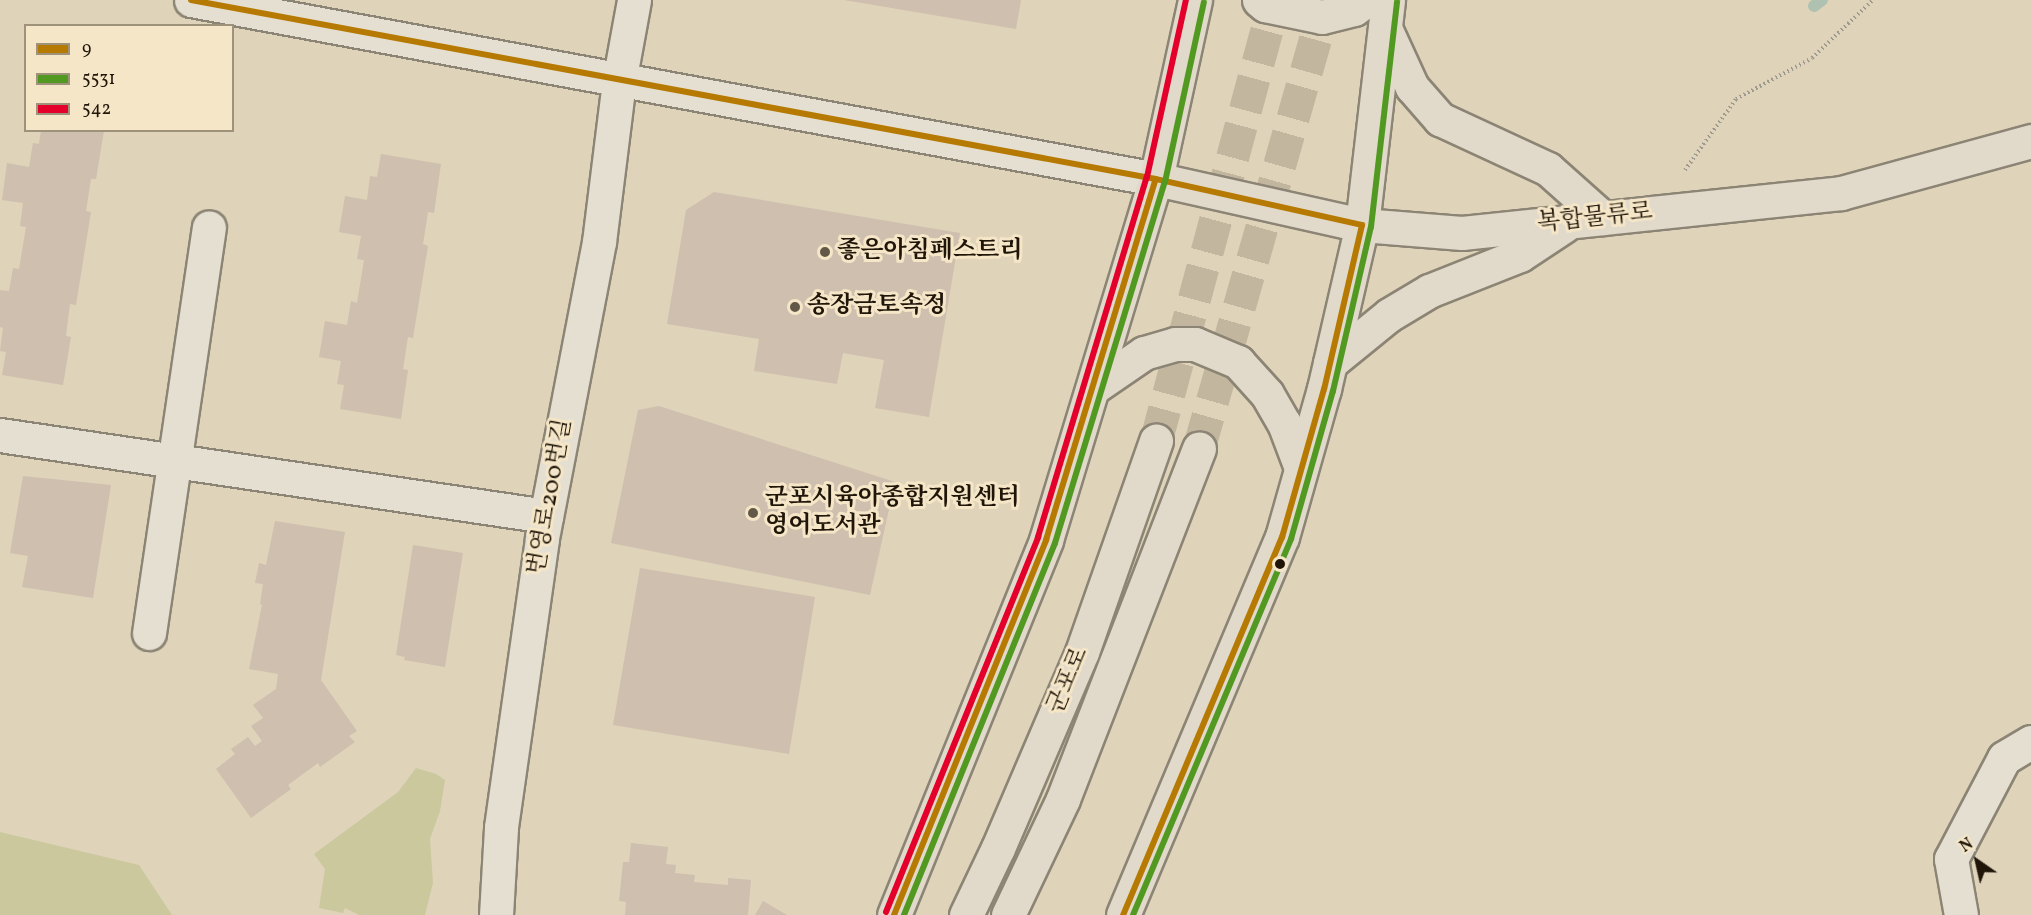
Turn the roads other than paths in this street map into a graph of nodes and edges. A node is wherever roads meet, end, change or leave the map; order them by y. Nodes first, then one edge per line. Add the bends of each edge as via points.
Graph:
1 (191, 0) edge
2 (634, 0) edge
3 (1195, 0) edge
4 (1259, 0) edge
5 (1367, 0) edge
6 (1386, 14) edge
7 (620, 82) junction
8 (2031, 141) edge
9 (1156, 180) junction
10 (1603, 218) junction
11 (1571, 221) junction
12 (1362, 225) junction
13 (209, 227) dead end
14 (1330, 363) junction
15 (1093, 388) junction
16 (0, 435) edge
17 (1156, 441) tunnel mouth
18 (1199, 448) tunnel mouth
19 (175, 461) junction
20 (1301, 468) junction
21 (546, 516) junction
22 (149, 633) dead end
23 (2031, 742) edge
24 (496, 915) edge
25 (894, 915) edge
26 (966, 915) edge
27 (1008, 915) edge
28 (1123, 915) edge
29 (1961, 915) edge

1 - 7 street
2 - 7 street, 번영로200번길
3 - 9 main road
4 - 5 main road via 1265,5 1322,17 1353,9
6 - 10 main road via 1412,87 1440,119 1548,169
6 - 12 main road
7 - 9 street
7 - 21 street, 번영로200번길 via 599,242
8 - 10 main road, 복합물류로 via 1840,193
9 - 12 main road, 복합물류로
9 - 15 main road
10 - 11 main road, 복합물류로
11 - 12 main road, 복합물류로 via 1461,233
11 - 14 main road via 1520,255 1429,291 1389,315
12 - 14 main road
13 - 19 street
14 - 20 main road
15 - 20 main road via 1144,353 1175,344 1195,344 1238,362 1267,394 1284,423
15 - 25 main road via 1046,540
16 - 19 street
17 - 26 main road, 군포로 via 1082,651
18 - 27 main road, 군포로 via 1063,799
19 - 21 street
19 - 22 street
20 - 28 main road via 1282,537
21 - 24 street, 번영로200번길 via 501,827
23 - 29 street via 2004,758 1951,859

